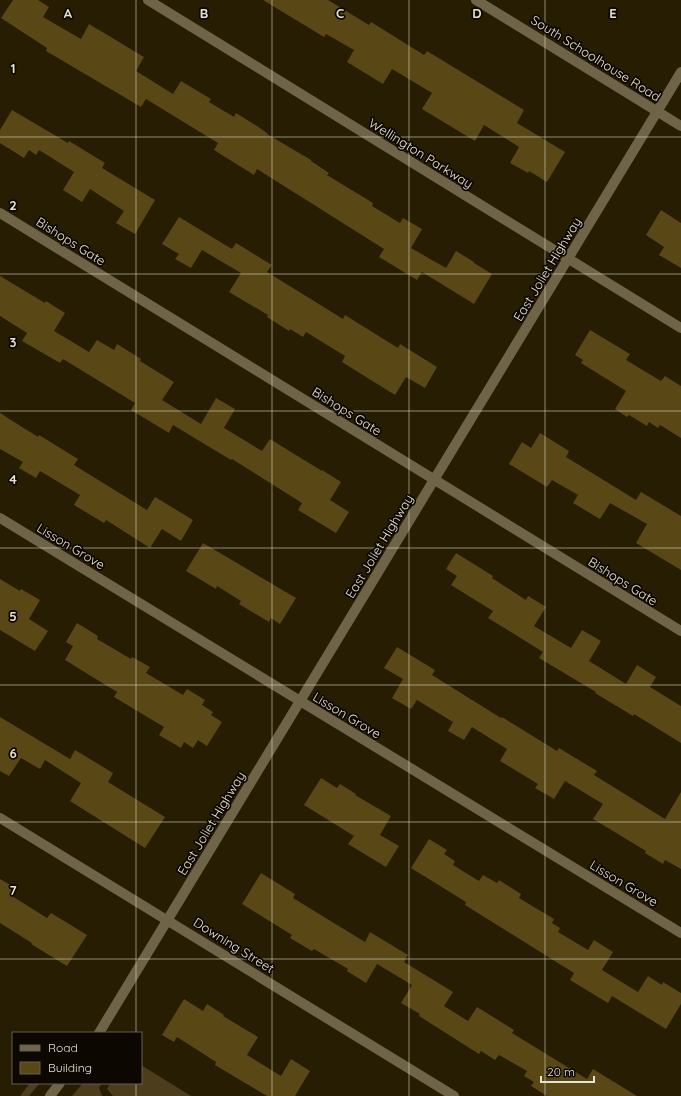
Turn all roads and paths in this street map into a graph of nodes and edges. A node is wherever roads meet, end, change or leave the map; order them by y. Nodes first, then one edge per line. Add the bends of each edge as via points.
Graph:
1 (148, 0) edge
2 (476, 0) edge
3 (681, 72) edge
4 (657, 111) junction
5 (681, 126) edge
6 (0, 213) edge
7 (568, 258) junction
8 (681, 328) edge
9 (434, 480) junction
10 (0, 518) edge
11 (681, 631) edge
12 (300, 701) junction
13 (0, 818) edge
14 (168, 920) junction
15 (681, 933) edge
16 (100, 1032) edge
17 (59, 1084) edge
18 (50, 1096) edge
19 (454, 1096) edge

1 - 7 street, Wellington Parkway
2 - 4 street, South Schoolhouse Road
3 - 4 street, East Joliet Highway
4 - 5 street, South Schoolhouse Road
4 - 7 street, East Joliet Highway
6 - 9 street, Bishops Gate
7 - 8 street, Wellington Parkway
7 - 9 street, East Joliet Highway
9 - 11 street, Bishops Gate
9 - 12 street, East Joliet Highway
10 - 12 street, Lisson Grove
12 - 14 street, East Joliet Highway
12 - 15 street, Lisson Grove
13 - 14 street, Downing Street
14 - 16 street, East Joliet Highway
14 - 19 street, Downing Street
17 - 18 street

